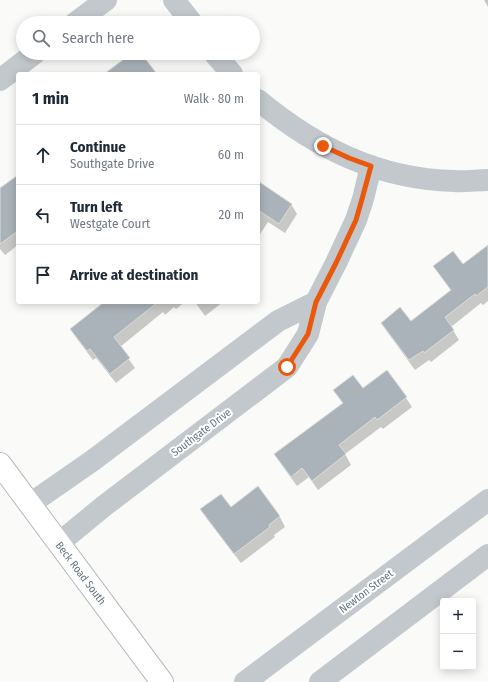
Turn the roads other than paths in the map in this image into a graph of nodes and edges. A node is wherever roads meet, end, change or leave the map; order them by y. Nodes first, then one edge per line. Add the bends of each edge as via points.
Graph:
1 (106, 0) edge
2 (177, 2) edge
3 (84, 16) edge
4 (187, 16) edge
5 (26, 60) edge
6 (220, 60) edge
7 (230, 72) edge
8 (0, 80) edge
9 (260, 102) edge
10 (371, 166) junction
11 (488, 180) edge
12 (316, 302) junction
13 (0, 464) edge
14 (488, 500) edge
15 (30, 504) junction
16 (59, 543) junction
17 (488, 555) edge
18 (162, 682) edge
19 (245, 682) edge
20 (320, 682) edge

1 - 3 street
2 - 4 street
5 - 8 street
6 - 7 street
9 - 10 street via 280,119 323,146
10 - 11 street via 408,176 455,181
10 - 12 street, Southgate Drive via 356,220
12 - 15 street via 278,321
12 - 16 street, Southgate Drive via 308,334 287,367
13 - 15 main road, Beck Road South
14 - 19 street, Newton Street
15 - 16 main road, Beck Road South
16 - 18 main road, Beck Road South
17 - 20 street

